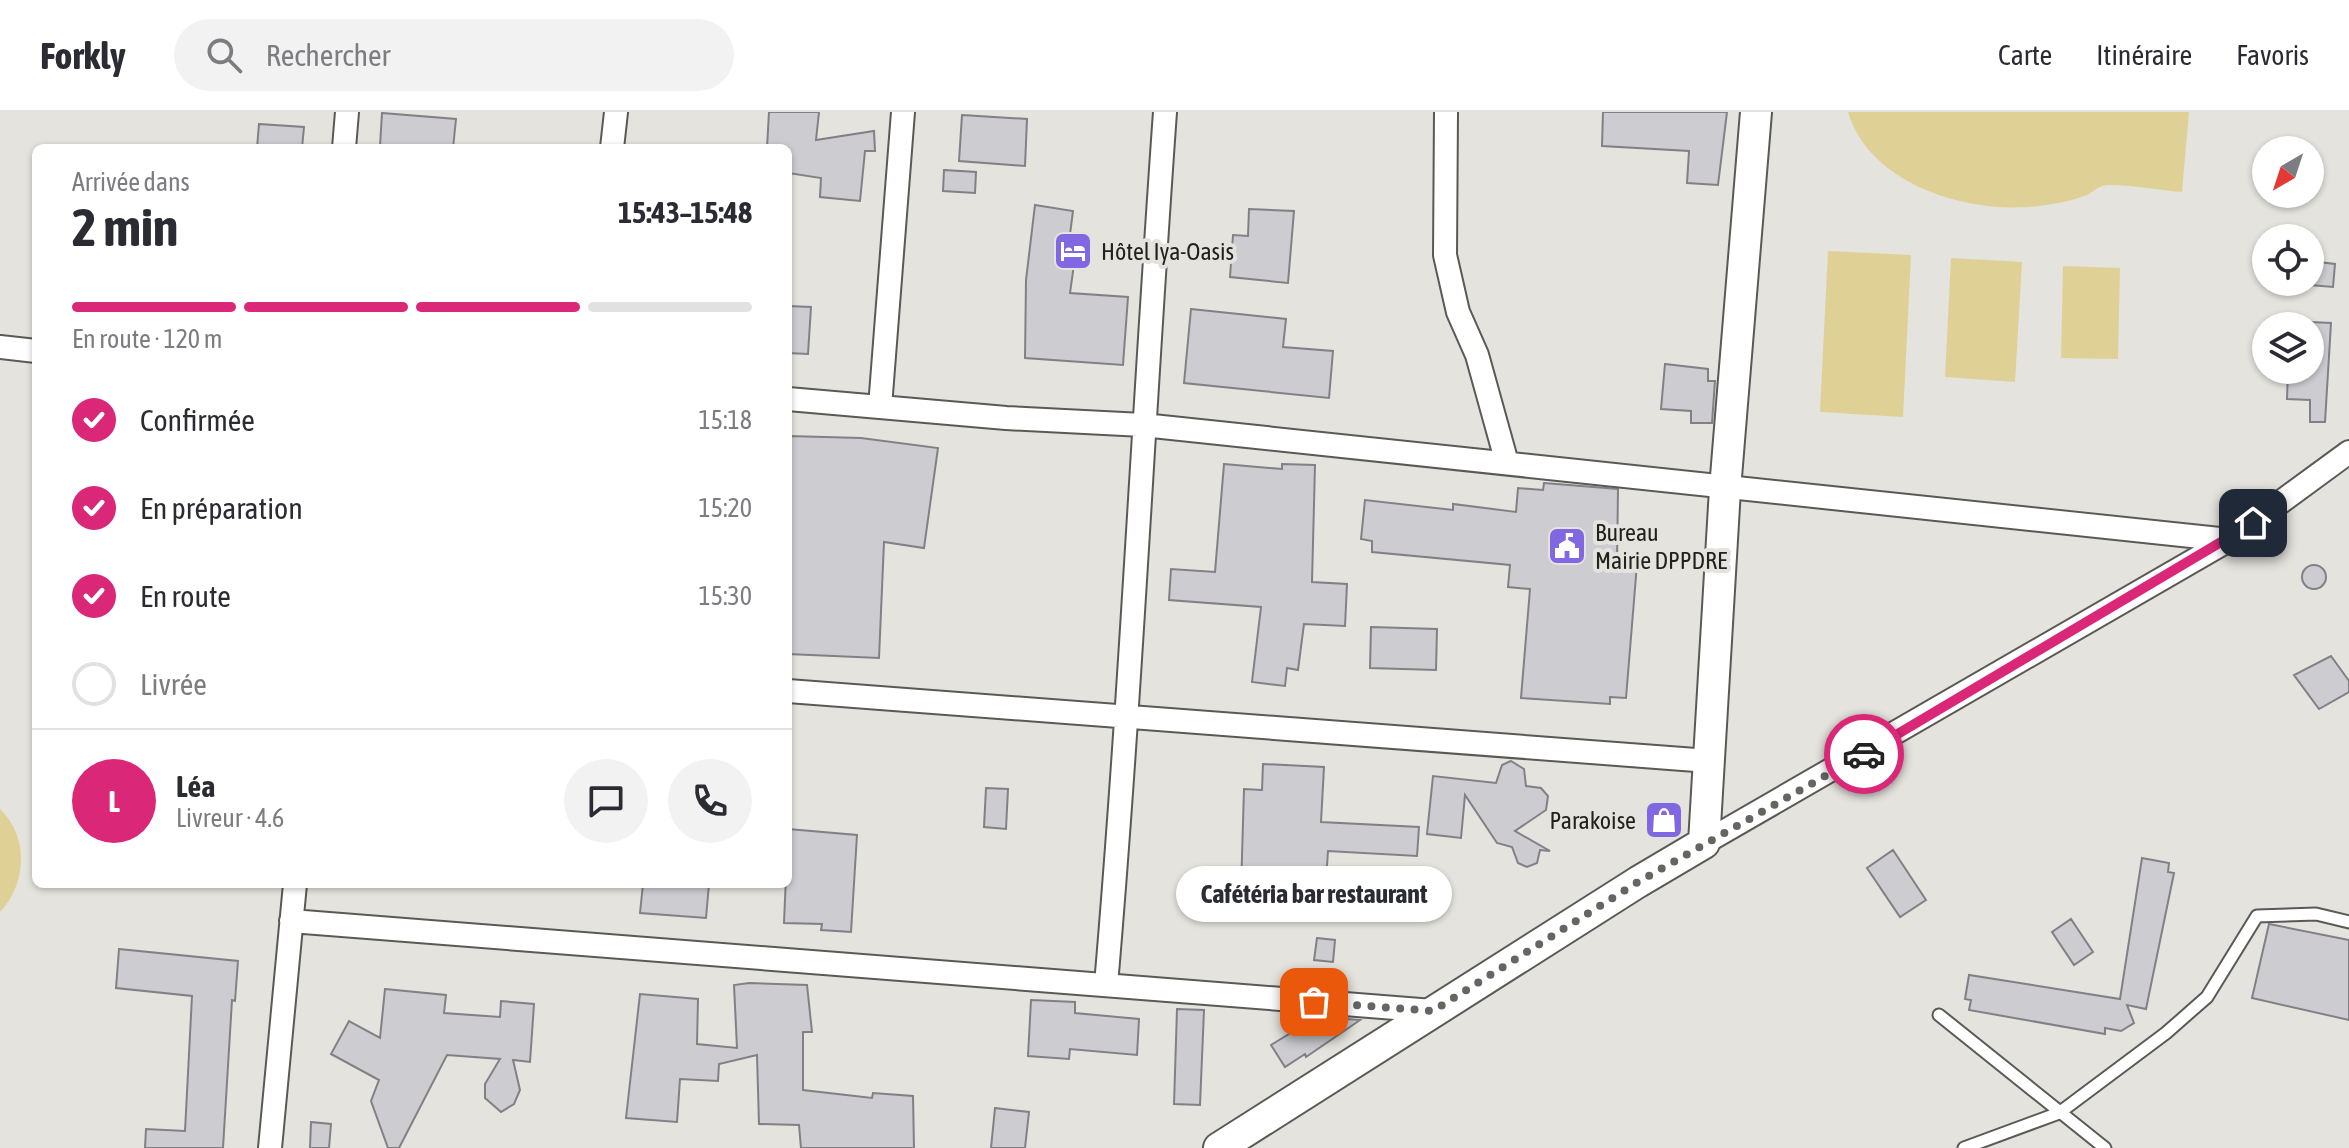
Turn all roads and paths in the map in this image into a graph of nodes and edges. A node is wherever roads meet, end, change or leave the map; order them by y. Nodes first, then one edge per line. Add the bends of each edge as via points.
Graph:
1 (347, 112) edge
2 (616, 112) edge
3 (903, 112) edge
4 (1165, 112) edge
5 (1446, 112) edge
6 (1756, 112) edge
7 (344, 144) edge
8 (612, 144) edge
9 (0, 347) edge
10 (32, 351) edge
11 (792, 399) edge
12 (880, 407) junction
13 (1143, 425) junction
14 (2349, 452) edge
15 (1507, 463) junction
16 (1725, 489) junction
17 (2229, 540) junction
18 (792, 691) edge
19 (1129, 717) junction
20 (1709, 761) junction
21 (1704, 843) junction
22 (295, 888) edge
23 (291, 921) junction
24 (2349, 922) edge
25 (1106, 985) junction
26 (1433, 1011) junction
27 (1939, 1015) dead end
28 (2059, 1113) junction
29 (270, 1148) edge
30 (1219, 1148) edge
31 (1964, 1148) edge
32 (2105, 1148) edge

1 - 7 street
2 - 8 street
3 - 12 street
4 - 13 street
5 - 15 street via 1445,255
6 - 16 street
9 - 10 street
11 - 12 street
12 - 13 street
13 - 15 street
13 - 19 street
14 - 17 street
15 - 16 street
16 - 17 street
16 - 20 street
17 - 21 street
18 - 19 street
19 - 20 street
19 - 25 street
20 - 21 street
21 - 26 street
22 - 23 street
23 - 25 street
23 - 29 street
24 - 28 lane via 2316,914 2257,916 2207,997
25 - 26 street
26 - 30 street
27 - 28 lane
28 - 31 lane
28 - 32 lane

